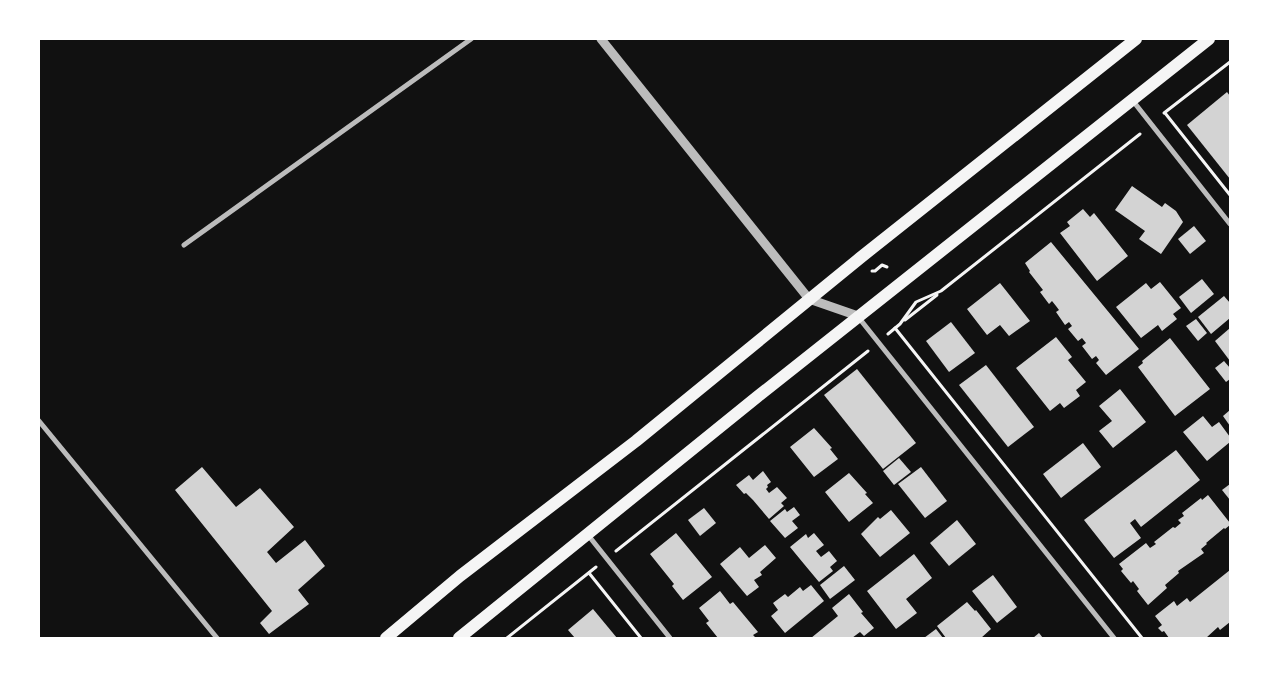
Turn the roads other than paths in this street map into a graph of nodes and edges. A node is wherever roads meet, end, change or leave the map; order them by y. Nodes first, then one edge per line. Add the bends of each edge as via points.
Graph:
1 (471, 39) edge
2 (601, 39) edge
3 (1136, 39) edge
4 (1209, 39) edge
5 (1131, 99) junction
6 (1230, 224) edge
7 (184, 245) dead end
8 (808, 299) junction
9 (858, 316) junction
10 (39, 421) edge
11 (588, 534) junction
12 (217, 638) edge
13 (386, 638) edge
14 (459, 638) edge
15 (670, 638) edge
16 (1114, 638) edge

1 - 7 street
2 - 8 street
3 - 8 main road
4 - 5 main road
5 - 6 street
5 - 9 main road
8 - 9 street
8 - 13 main road
9 - 11 main road
9 - 16 street
10 - 12 street
11 - 14 main road
11 - 15 street

